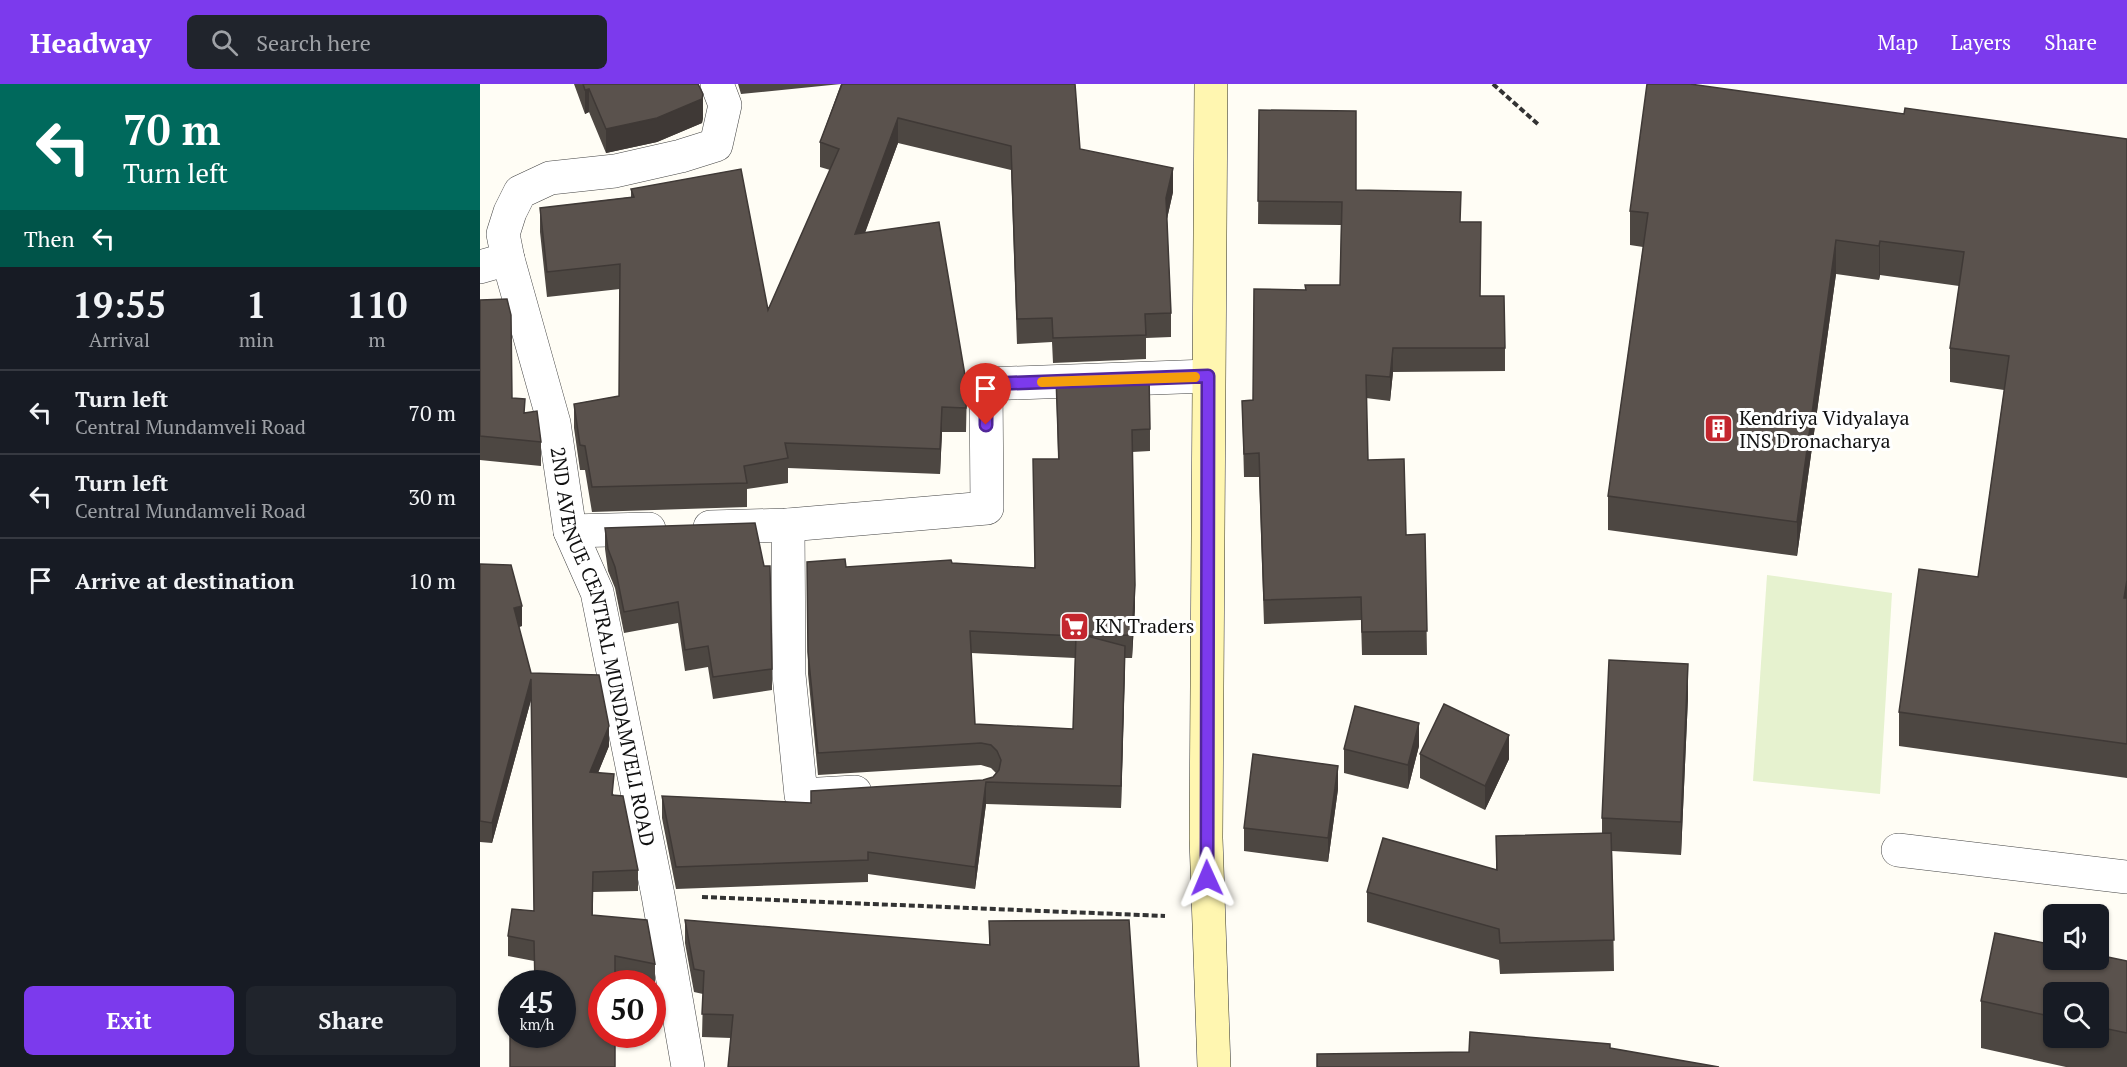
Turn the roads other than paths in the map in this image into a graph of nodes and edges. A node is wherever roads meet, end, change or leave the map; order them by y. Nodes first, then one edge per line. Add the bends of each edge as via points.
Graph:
1 (717, 84) edge
2 (1210, 84) edge
3 (494, 263) edge
4 (1208, 376) junction
5 (788, 525) junction
6 (570, 531) junction
7 (880, 790) edge
8 (1898, 850) dead end
9 (2127, 877) edge
10 (688, 1067) edge
11 (1214, 1067) edge

1 - 3 street, 2ND AVENUE CENTRAL MUNDAMVELI ROAD via 725,105 716,145 615,171 550,178 520,192
2 - 4 main road
3 - 6 street, 2ND AVENUE CENTRAL MUNDAMVELI ROAD via 554,423
4 - 5 street via 986,384 987,508
4 - 11 main road via 1206,814
5 - 6 street
5 - 7 street via 789,675 801,795
6 - 10 street, 2ND AVENUE CENTRAL MUNDAMVELI ROAD via 597,592
8 - 9 street

